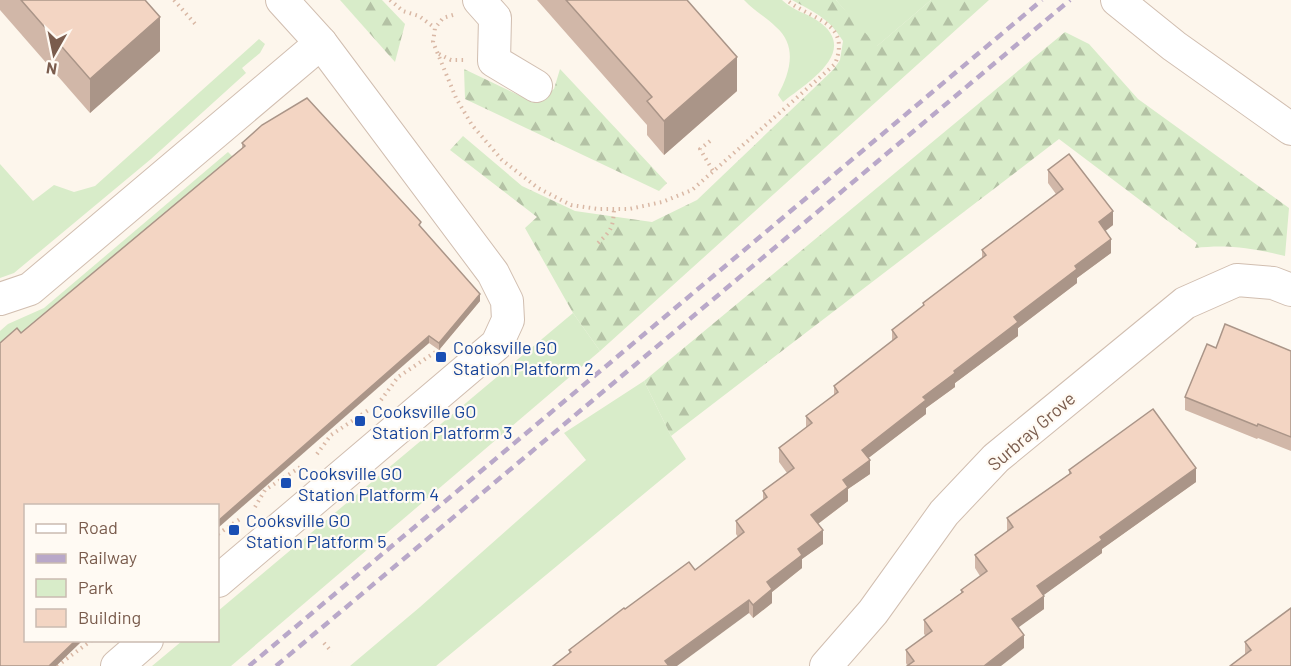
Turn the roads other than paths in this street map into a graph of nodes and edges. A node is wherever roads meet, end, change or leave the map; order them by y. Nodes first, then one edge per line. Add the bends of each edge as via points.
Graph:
1 (282, 0) edge
2 (1117, 0) edge
3 (467, 7) edge
4 (321, 43) junction
5 (536, 86) dead end
6 (1291, 129) edge
7 (1291, 290) edge
8 (0, 299) edge
9 (219, 580) edge
10 (145, 642) edge
11 (117, 666) edge
12 (826, 666) edge

1 - 4 street
2 - 6 street via 1174,46
3 - 5 street via 495,18 494,61
4 - 8 street via 30,289
4 - 9 street via 493,273 507,301 508,320 497,344
7 - 12 street, Surbray Grove via 1273,283 1237,280 1185,303 996,458 944,513 873,612
10 - 11 street

